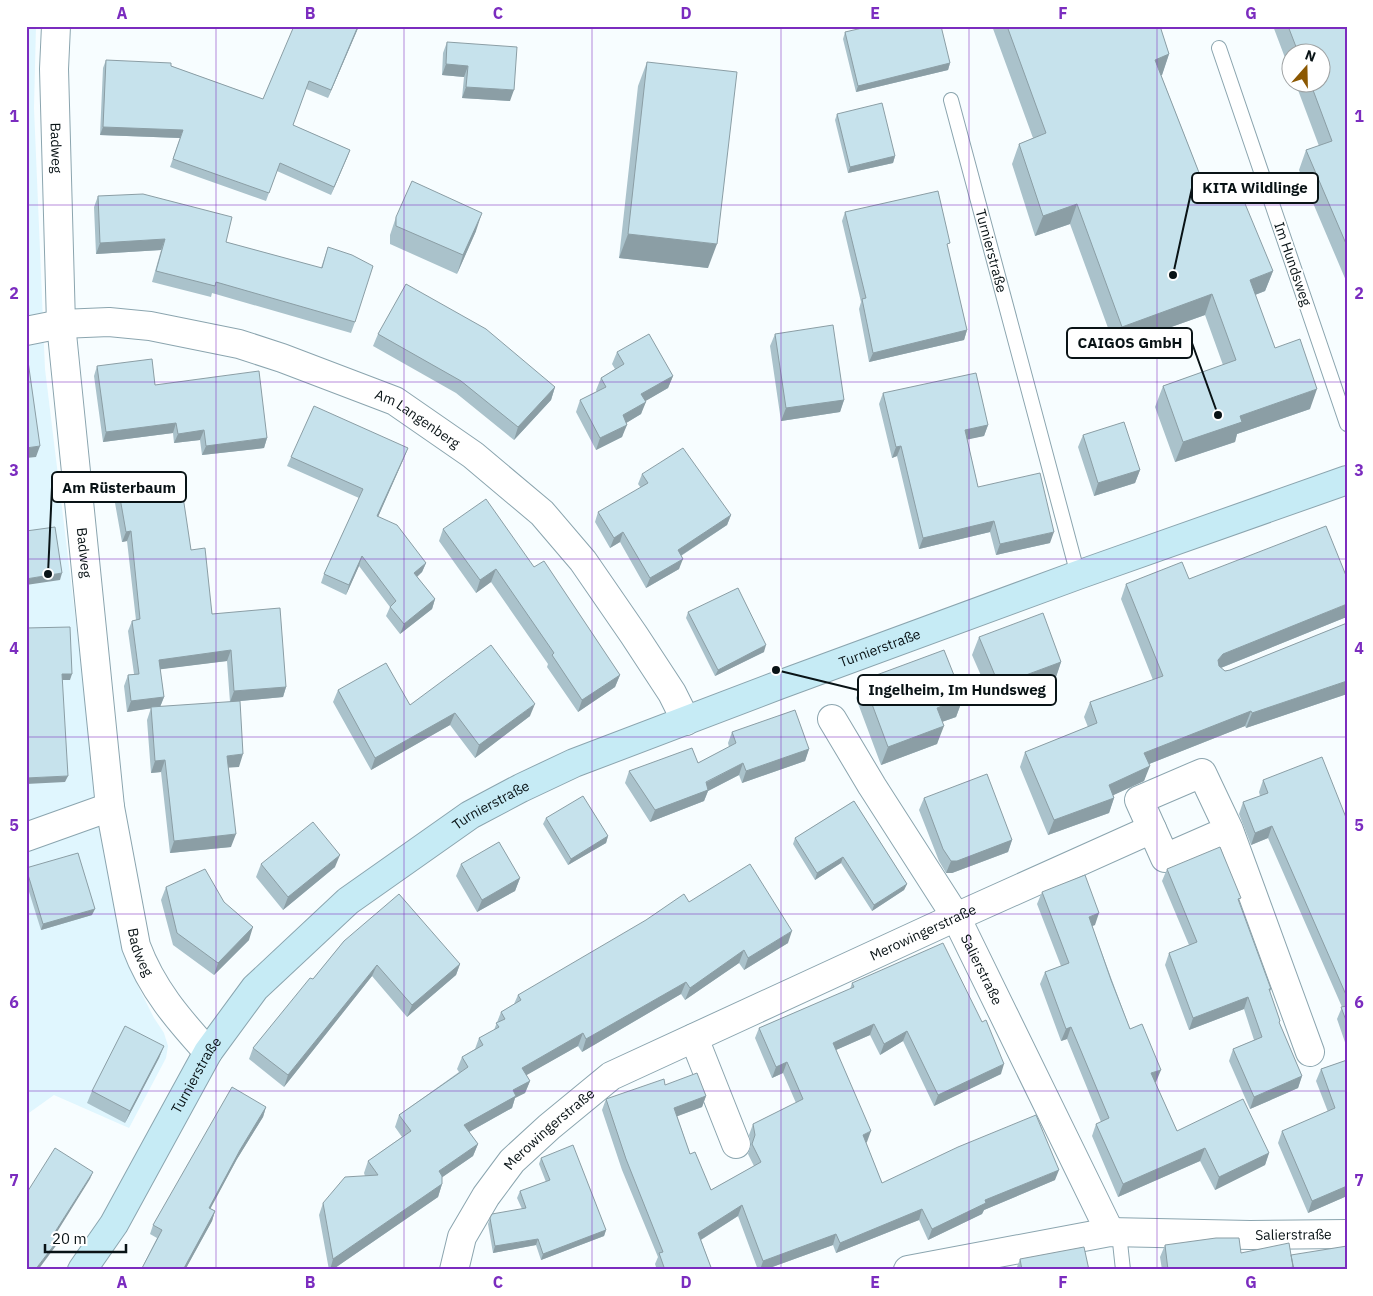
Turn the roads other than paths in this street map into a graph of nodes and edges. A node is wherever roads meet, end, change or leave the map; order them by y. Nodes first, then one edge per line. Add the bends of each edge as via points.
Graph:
1 (56, 26) edge
2 (1219, 48) dead end
3 (951, 100) dead end
4 (61, 324) junction
5 (26, 331) edge
6 (1347, 424) edge
7 (1347, 480) edge
8 (1078, 574) junction
9 (832, 719) dead end
10 (686, 721) junction
11 (110, 807) junction
12 (1152, 829) junction
13 (1229, 830) junction
14 (26, 837) edge
15 (956, 916) junction
16 (694, 1038) junction
17 (208, 1052) junction
18 (1310, 1052) dead end
19 (736, 1144) dead end
20 (1115, 1233) junction
21 (1347, 1234) edge
22 (82, 1270) edge
23 (454, 1270) edge
24 (908, 1270) edge
25 (1123, 1270) edge

1 - 4 street, Badweg via 54,69
2 - 6 lane, Im Hundsweg
3 - 8 lane, Turnierstraße
4 - 5 street, Am Langenberg
4 - 10 street, Am Langenberg via 109,322 150,326 239,344 395,401 473,455 542,513 582,561 634,635 672,693
4 - 11 street, Badweg
7 - 8 main road, Turnierstraße
8 - 10 main road, Turnierstraße
9 - 15 street, Salierstraße
10 - 17 main road, Turnierstraße via 574,764 521,788 462,821 348,901 255,988
11 - 14 street
11 - 17 street, Badweg via 136,946 142,962 167,1005
12 - 13 street via 1165,858
12 - 13 street via 1139,800 1202,773
12 - 15 street, Merowingerstraße
13 - 18 street
15 - 16 street, Merowingerstraße
15 - 20 street, Salierstraße
16 - 19 street
16 - 23 street, Merowingerstraße via 611,1076 512,1161 486,1196 462,1238
17 - 22 main road, Turnierstraße via 114,1224
20 - 21 street, Salierstraße
20 - 24 street, Salierstraße
20 - 25 lane, Salierstraße

